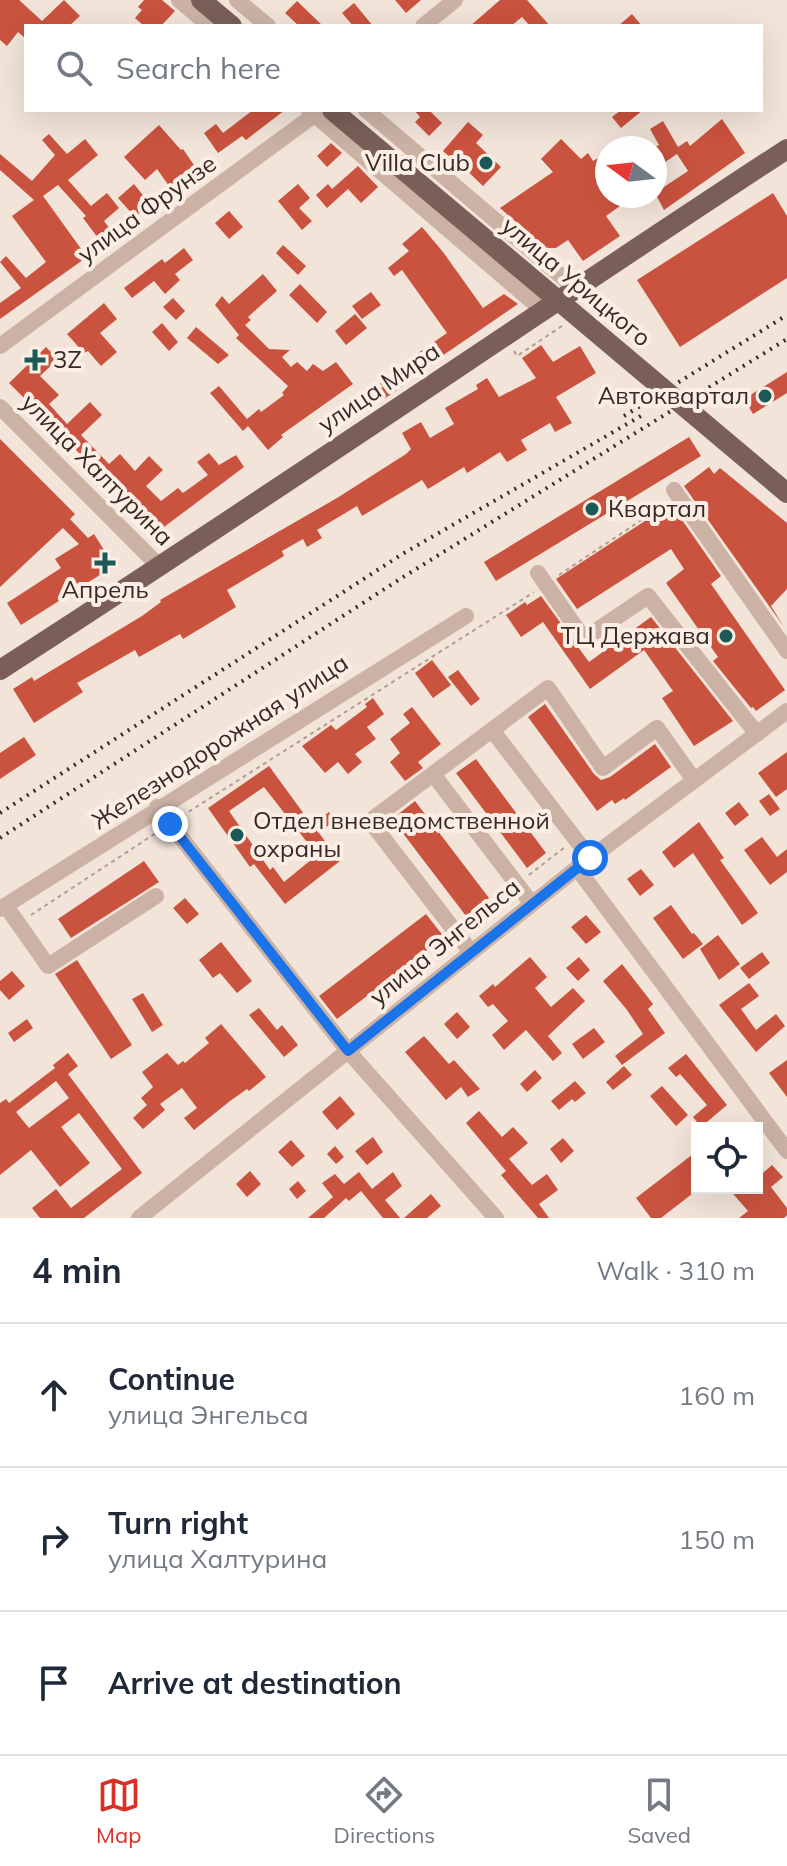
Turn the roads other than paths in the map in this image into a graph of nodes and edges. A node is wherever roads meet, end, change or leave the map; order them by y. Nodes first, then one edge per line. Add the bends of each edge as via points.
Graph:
1 (179, 0) edge
2 (201, 0) edge
3 (237, 0) edge
4 (455, 0) edge
5 (208, 24) edge
6 (230, 24) edge
7 (266, 24) edge
8 (425, 24) edge
9 (318, 112) edge
10 (320, 112) edge
11 (320, 112) edge
12 (368, 112) edge
13 (787, 149) edge
14 (575, 288) junction
15 (542, 310) junction
16 (0, 346) edge
17 (0, 407) edge
18 (676, 493) road end
19 (787, 493) edge
20 (160, 567) junction
21 (541, 579) road end
22 (466, 616) dead end
23 (787, 651) edge
24 (0, 670) edge
25 (787, 711) edge
26 (492, 730) junction
27 (757, 734) junction
28 (433, 774) junction
29 (694, 780) junction
30 (157, 807) junction
31 (584, 863) junction
32 (156, 896) dead end
33 (532, 904) junction
34 (3, 908) edge
35 (471, 952) junction
36 (348, 1051) junction
37 (787, 1151) edge
38 (139, 1218) edge
39 (496, 1218) edge

1 - 5 street
2 - 6 main road
3 - 7 street
4 - 8 street
9 - 16 street, улица Фрунзе
10 - 15 street, улица Урицкого
11 - 19 main road, улица Урицкого, bridge
12 - 14 street, улица Урицкого
13 - 14 main road, улица Мира
14 - 15 main road, улица Мира
15 - 20 main road, улица Мира
17 - 20 street, улица Халтурина
18 - 23 street
20 - 24 main road, улица Мира
21 - 27 street via 584,639 648,596
22 - 30 street, Железнодорожная улица
25 - 27 street, улица Энгельса
26 - 28 street
26 - 29 street via 548,688 603,768 657,728
26 - 31 street
27 - 29 street, улица Энгельса
28 - 33 street
28 - 35 street via 370,821
29 - 31 street, улица Энгельса
30 - 34 street, Железнодорожная улица
30 - 36 street
31 - 33 street, улица Энгельса
31 - 37 street
32 - 34 street via 48,966
33 - 35 street, улица Энгельса
35 - 36 street, улица Энгельса
36 - 38 street, улица Энгельса
36 - 39 street

